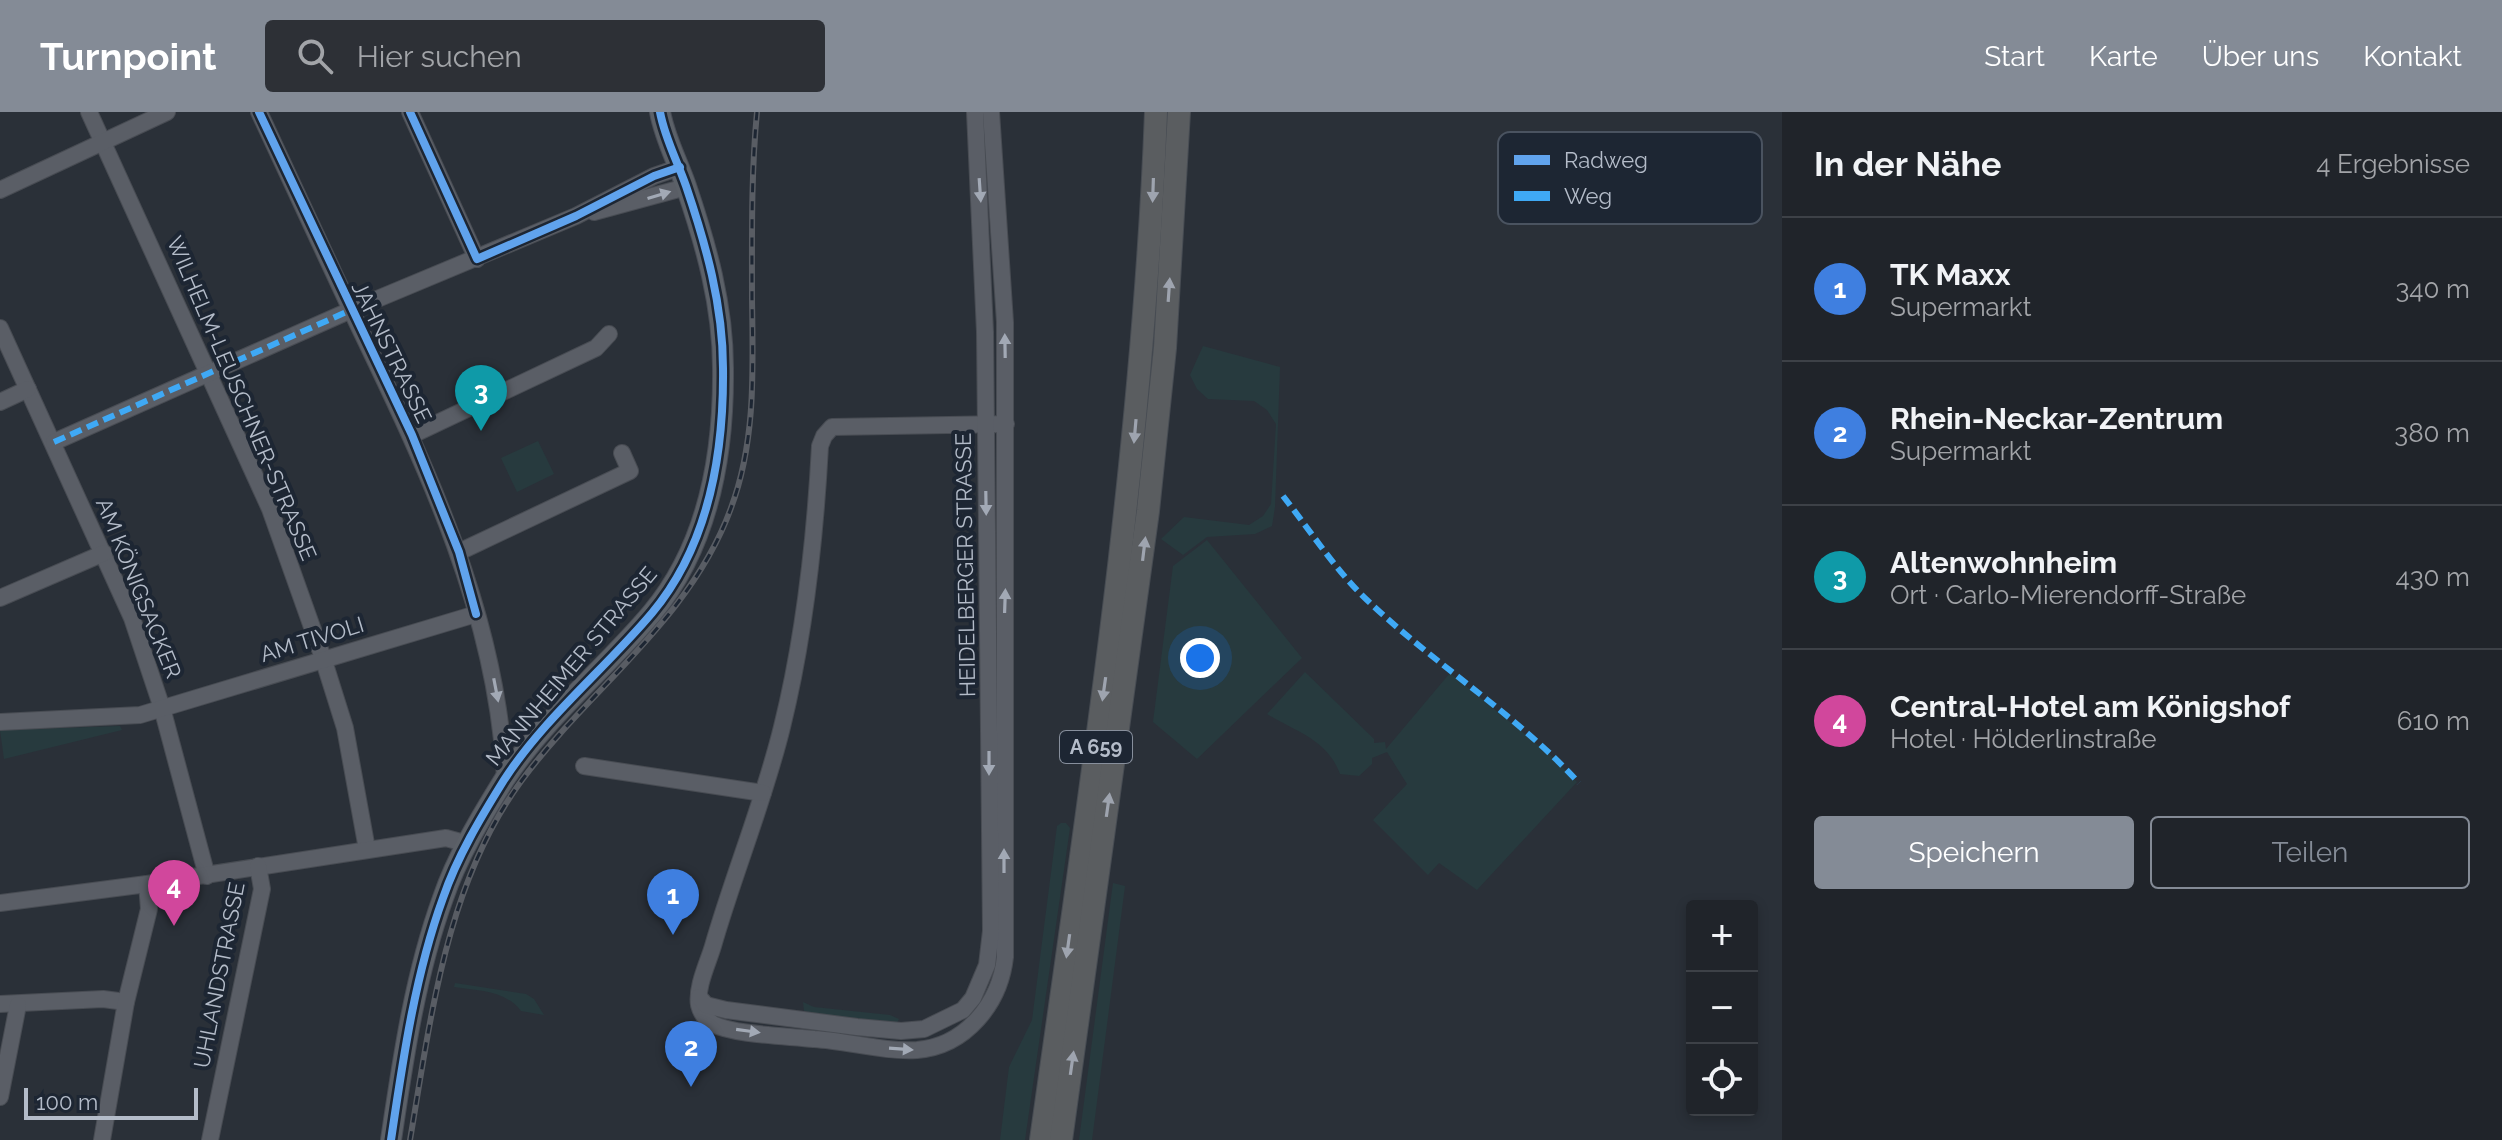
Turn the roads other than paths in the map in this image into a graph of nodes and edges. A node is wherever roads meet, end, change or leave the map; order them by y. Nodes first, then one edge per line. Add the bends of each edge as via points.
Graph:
1 (89, 112) edge
2 (167, 112) edge
3 (259, 112) edge
4 (410, 112) edge
5 (663, 112) edge
6 (975, 112) edge
7 (991, 112) edge
8 (1156, 112) edge
9 (1179, 112) edge
10 (103, 142) junction
11 (683, 177) junction
12 (0, 190) edge
13 (477, 259) junction
14 (351, 310) junction
15 (0, 328) edge
16 (609, 334) dead end
17 (210, 372) junction
18 (28, 389) junction
19 (0, 402) edge
20 (1006, 424) junction
21 (985, 425) junction
22 (412, 435) junction
23 (54, 442) junction
24 (622, 453) dead end
25 (459, 552) junction
26 (104, 553) junction
27 (0, 598) edge
28 (476, 614) junction
29 (323, 658) junction
30 (162, 708) junction
31 (0, 722) edge
32 (584, 766) dead end
33 (505, 780) junction
34 (763, 793) junction
35 (468, 844) junction
36 (367, 849) junction
37 (258, 866) junction
38 (207, 876) junction
39 (147, 884) junction
40 (0, 903) edge
41 (699, 997) junction
42 (126, 1002) junction
43 (0, 1004) edge
44 (18, 1005) junction
45 (0, 1097) edge
46 (102, 1140) edge
47 (210, 1140) edge
48 (391, 1140) edge
49 (1041, 1140) edge
50 (1061, 1140) edge

1 - 10 street, WILHELM-LEUSCHNER-STRASSE
2 - 10 street
3 - 14 street, JAHNSTRASSE
4 - 13 street
5 - 11 main road, MANNHEIMER STRASSE
6 -> 21 street, HEIDELBERGER STRASSE
20 -> 7 street, HEIDELBERGER STRASSE
8 -> 49 highway, A 659 via 1129,491
50 -> 9 highway, A 659 via 1148,511 1165,348
10 - 12 street
10 - 17 street, WILHELM-LEUSCHNER-STRASSE
11 - 13 street via 654,176
11 - 33 main road, MANNHEIMER STRASSE via 716,289 723,368 718,450 706,511 684,564 652,612 552,720
13 - 14 street
14 - 17 street
14 - 22 street, JAHNSTRASSE
15 - 18 street, AM KÖNIGSACKER
16 - 22 street via 596,348
17 - 23 street
17 - 29 street, WILHELM-LEUSCHNER-STRASSE via 270,509
18 - 19 street
18 - 23 street, AM KÖNIGSACKER
20 - 21 street
41 -> 20 street, HEIDELBERGER STRASSE via 702,1014 723,1028 914,1050 961,1033 996,994 1005,957
21 - 34 street via 832,427 824,436 799,651
21 -> 41 street, HEIDELBERGER STRASSE via 991,931 981,983 963,1010 924,1029 901,1031 714,1009
22 - 25 street, JAHNSTRASSE
23 - 26 street, AM KÖNIGSACKER
24 - 25 street via 630,471
25 - 28 street, JAHNSTRASSE
26 - 27 street
26 - 30 street, AM KÖNIGSACKER
28 - 29 street, AM TIVOLI
28 -> 33 street, JAHNSTRASSE via 498,696
29 - 30 street, AM TIVOLI
29 - 36 street, WILHELM-LEUSCHNER-STRASSE via 345,728
30 - 31 street, AM TIVOLI via 140,715
30 - 38 street, AM KÖNIGSACKER
32 - 34 street
33 - 35 main road, MANNHEIMER STRASSE
34 - 41 street
35 - 36 street via 446,838
35 - 48 main road, MANNHEIMER STRASSE via 443,897 424,963
36 - 37 street
37 - 38 street
37 - 47 street, UHLANDSTRASSE via 262,889
38 - 39 street
39 - 40 street
39 - 42 street via 149,909
42 - 44 street
42 - 46 street
43 - 44 street
44 - 45 street

